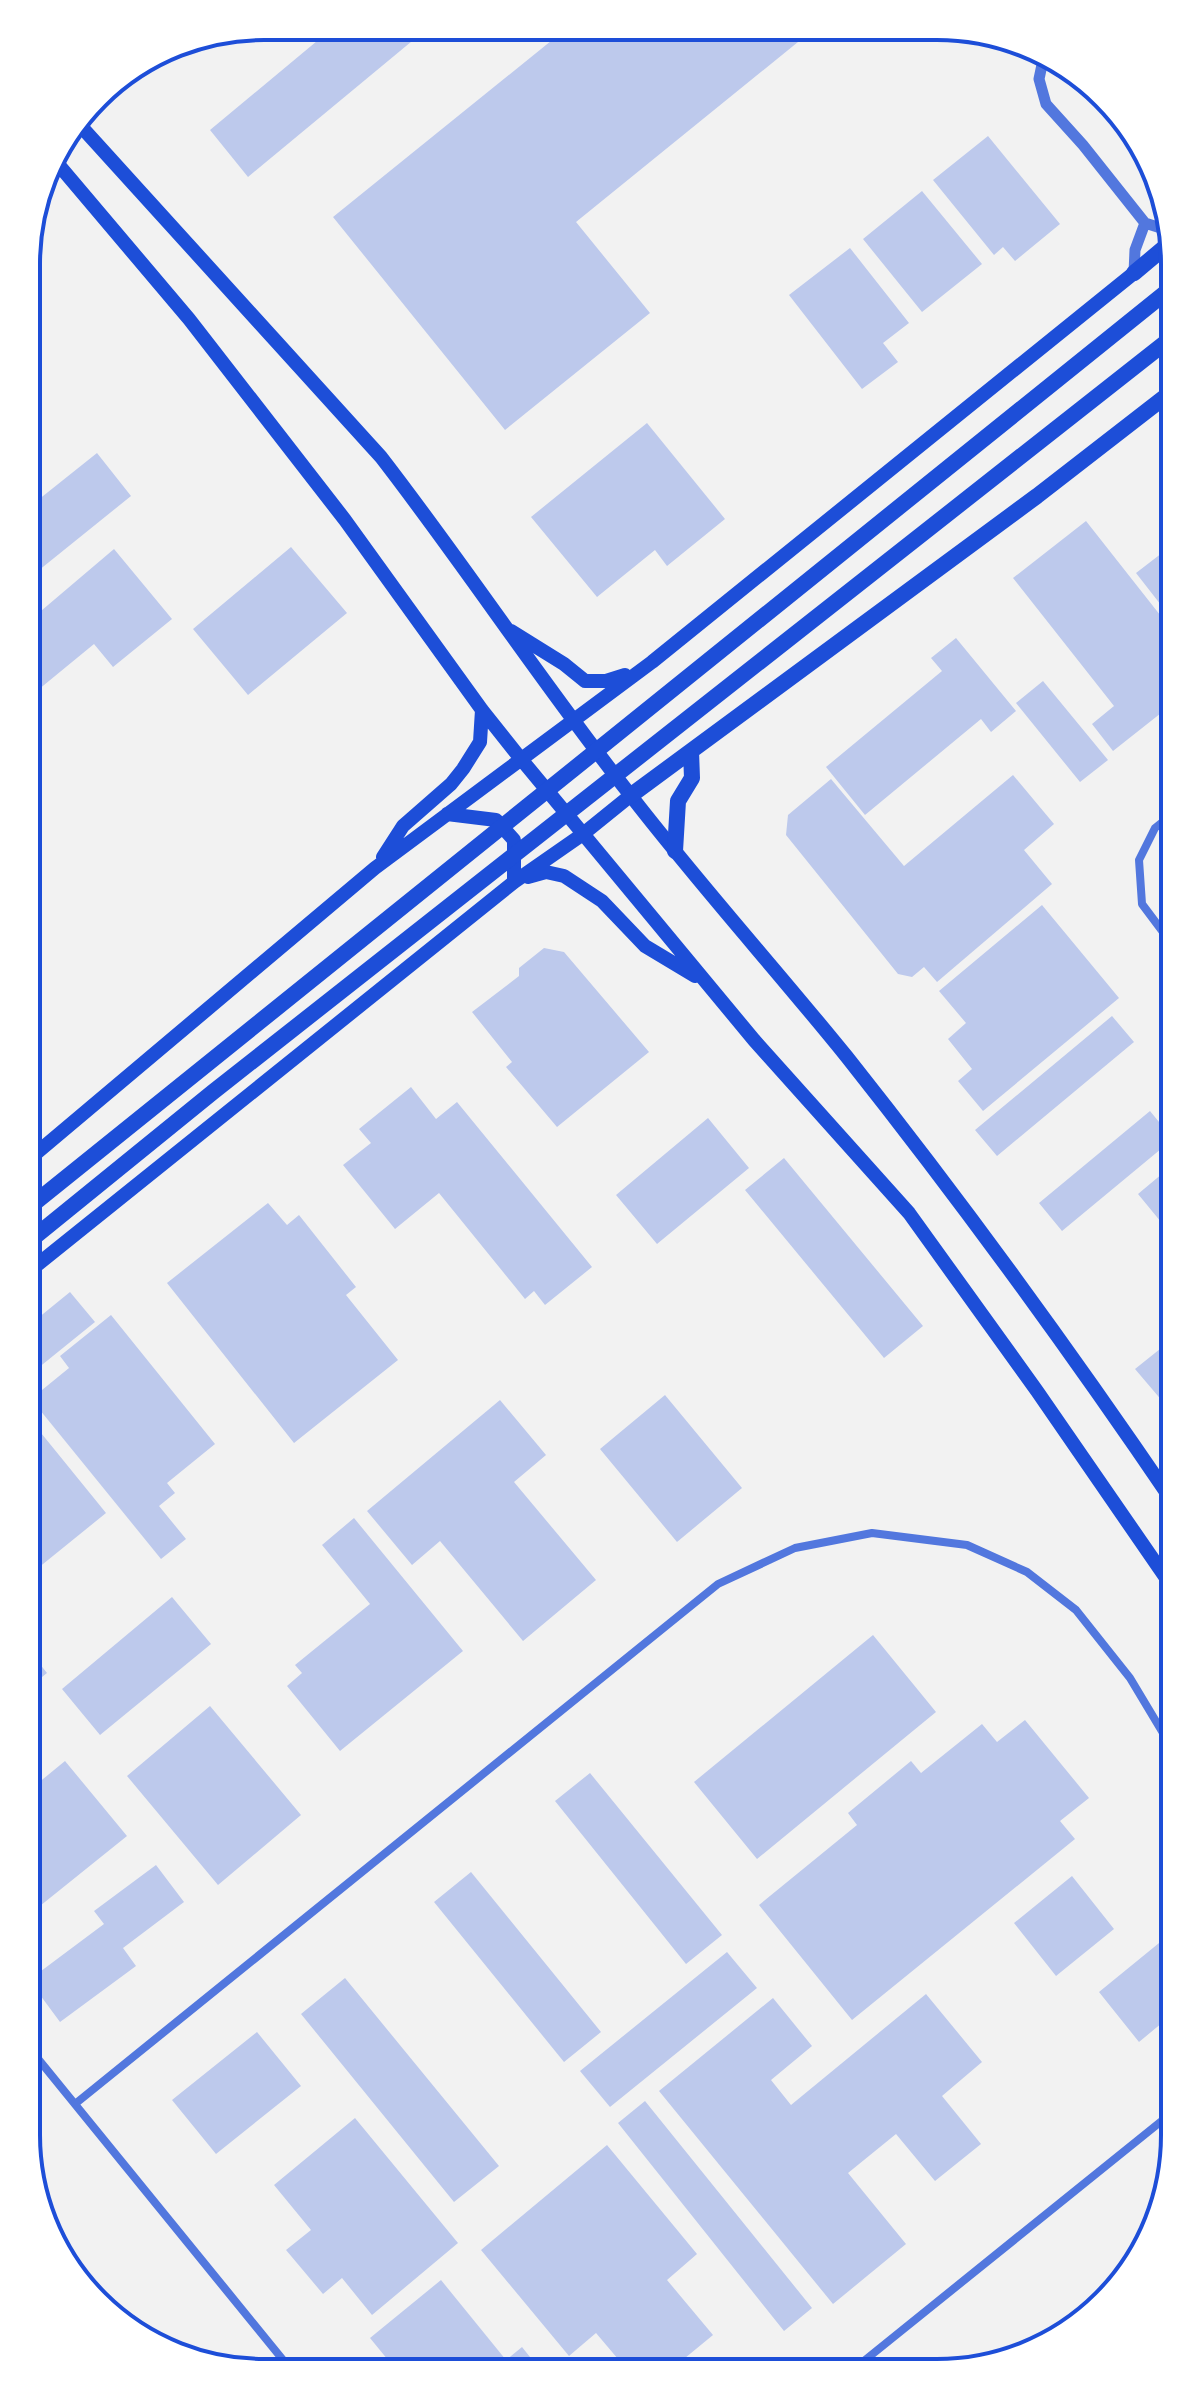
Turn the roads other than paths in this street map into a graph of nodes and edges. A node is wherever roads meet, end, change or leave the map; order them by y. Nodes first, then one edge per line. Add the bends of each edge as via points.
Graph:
1 (1042, 66) edge
2 (85, 130) edge
3 (62, 168) edge
4 (1145, 223) junction
5 (1158, 227) edge
6 (1160, 251) edge
7 (1134, 273) junction
8 (1161, 296) edge
9 (1161, 346) edge
10 (1161, 400) edge
11 (504, 626) junction
12 (652, 662) junction
13 (482, 710) junction
14 (571, 720) junction
15 (691, 751) junction
16 (521, 759) junction
17 (630, 796) junction
18 (447, 814) junction
19 (1161, 823) edge
20 (583, 834) junction
21 (675, 851) junction
22 (375, 868) junction
23 (514, 882) junction
24 (1161, 929) edge
25 (706, 983) junction
26 (40, 1150) edge
27 (40, 1199) edge
28 (40, 1232) edge
29 (40, 1263) edge
30 (1161, 1484) edge
31 (1161, 1571) edge
32 (1161, 1730) edge
33 (40, 2061) edge
34 (75, 2104) junction
35 (1161, 2121) edge
36 (282, 2359) edge
37 (866, 2359) edge

1 - 4 street via 1039,79 1046,104
2 - 11 highway via 381,457
3 - 13 highway via 199,331
4 - 5 street
4 - 7 street
6 - 7 highway
7 - 12 highway
8 - 27 highway
9 - 28 highway
10 - 15 highway
11 - 12 highway via 585,681 614,679
11 - 14 highway
12 - 14 highway
13 - 16 highway
13 - 22 highway via 480,742 463,769 403,826
14 - 16 highway
14 - 17 highway
15 - 17 highway
15 - 21 highway via 692,778 678,801
16 - 18 highway
16 - 20 highway
17 - 20 highway
17 - 21 highway
18 - 22 highway
18 - 23 highway via 496,820 514,840
19 - 24 street via 1139,860 1142,904
20 - 23 highway
20 - 25 highway
21 - 30 highway via 846,1057 1026,1293
22 - 26 highway
23 - 25 highway via 546,872 564,876 602,901 645,946
23 - 29 highway
25 - 31 highway via 909,1213
32 - 34 street via 1092,1628 1027,1572 967,1545 872,1533 795,1548 718,1584
33 - 34 street
34 - 36 street
35 - 37 street

